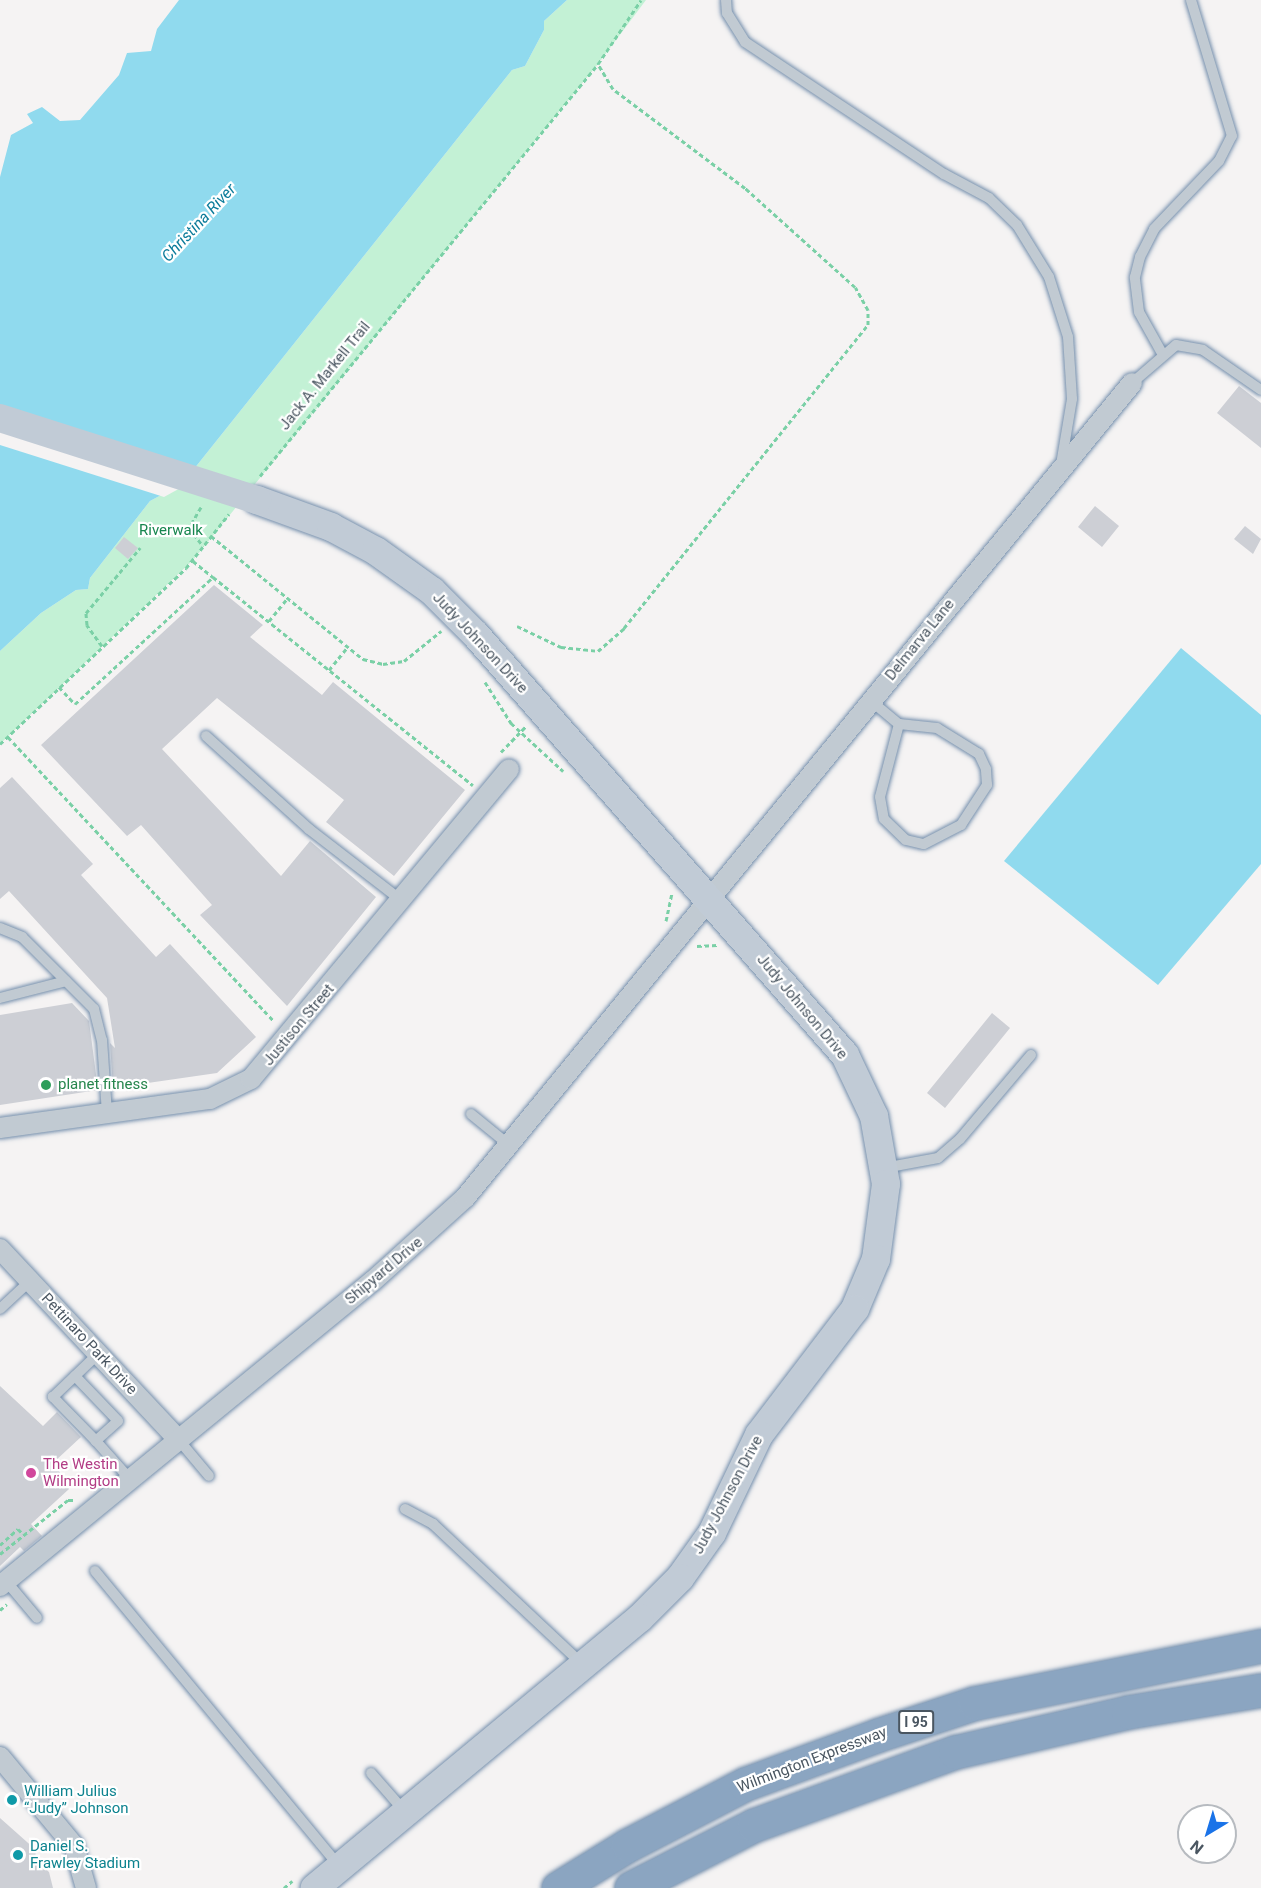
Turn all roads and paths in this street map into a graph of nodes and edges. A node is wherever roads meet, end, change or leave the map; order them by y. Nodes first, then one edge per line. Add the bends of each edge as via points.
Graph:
1 (641, 0) edge
2 (726, 0) edge
3 (1191, 0) edge
4 (598, 64) junction
5 (1163, 354) junction
6 (1132, 382) joint
7 (1261, 390) edge
8 (0, 418) edge
9 (1060, 469) junction
10 (248, 498) junction
11 (204, 504) dead end
12 (211, 536) junction
13 (203, 546) junction
14 (140, 548) dead end
15 (193, 560) junction
16 (213, 577) junction
17 (287, 599) junction
18 (269, 621) junction
19 (435, 622) dead end
20 (517, 626) dead end
21 (443, 630) junction
22 (451, 638) dead end
23 (102, 646) junction
24 (347, 648) junction
25 (329, 670) junction
26 (480, 675) dead end
27 (59, 687) junction
28 (870, 700) junction
29 (542, 709) junction
30 (899, 724) junction
31 (520, 733) junction
32 (206, 736) dead end
33 (7, 737) junction
34 (0, 744) edge
35 (502, 763) joint
36 (566, 773) dead end
37 (478, 774) dead end
38 (470, 783) junction
39 (487, 795) junction
40 (401, 900) junction
41 (701, 906) junction
42 (0, 928) edge
43 (659, 929) dead end
44 (722, 945) dead end
45 (66, 981) junction
46 (0, 998) edge
47 (290, 1038) junction
48 (1031, 1055) dead end
49 (107, 1114) junction
50 (471, 1114) dead end
51 (0, 1128) edge
52 (509, 1145) junction
53 (885, 1168) junction
54 (0, 1249) edge
55 (30, 1281) junction
56 (0, 1309) edge
57 (98, 1354) junction
58 (75, 1376) junction
59 (178, 1439) junction
60 (96, 1441) junction
61 (209, 1476) dead end
62 (129, 1478) junction
63 (81, 1501) dead end
64 (405, 1509) dead end
65 (24, 1535) junction
66 (0, 1545) edge
67 (0, 1554) edge
68 (95, 1571) dead end
69 (3, 1583) edge
70 (37, 1618) dead end
71 (1261, 1646) edge
72 (583, 1665) junction
73 (1261, 1690) edge
74 (0, 1757) edge
75 (372, 1773) dead end
76 (406, 1813) junction
77 (334, 1859) junction
78 (86, 1888) edge
79 (285, 1888) edge
80 (315, 1888) edge
81 (558, 1888) edge
82 (631, 1888) edge

1 - 4 path, Jack A. Markell Trail
2 - 9 lane via 727,13 745,42 944,174 989,198 1017,225 1049,277 1068,337 1072,399
3 - 5 lane via 1232,136 1219,161 1154,229 1140,257 1135,277 1139,312
4 - 10 path, Jack A. Markell Trail
4 - 20 path via 613,88 745,188 855,287 868,310 868,325 624,628 598,651 561,647
5 - 6 lane
5 - 7 lane via 1176,345 1203,350
6 - 9 street, Delmarva Lane
8 - 10 street, Judy Johnson Drive, bridge
9 - 28 street, Delmarva Lane
10 - 12 path, Jack A. Markell Trail
10 - 29 street, Judy Johnson Drive via 331,527 399,565 455,613
11 - 13 path via 189,525 190,535
12 - 13 path, Jack A. Markell Trail
12 - 17 path
13 - 15 path, Jack A. Markell Trail
14 - 23 path via 86,612 87,625
15 - 16 path
15 - 23 path, Jack A. Markell Trail
16 - 18 path
16 - 27 path via 75,704
17 - 18 path
17 - 24 path
18 - 25 path
19 - 21 path
21 - 22 path
21 - 24 path via 414,656 395,664 373,663
23 - 27 path, Jack A. Markell Trail
24 - 25 path
25 - 38 path
26 - 31 path
27 - 33 path, Jack A. Markell Trail
28 - 30 lane
28 - 41 street, Delmarva Lane
29 - 31 path
29 - 41 street, Judy Johnson Drive
30 - 30 lane via 880,797 884,819 906,840 924,844 961,825 987,785 986,769 979,754 937,728
31 - 35 path
31 - 36 path
32 - 40 lane via 309,829
33 - 34 path, Jack A. Markell Trail
33 - 47 path
35 - 39 street, Justison Street
37 - 38 path
38 - 39 path
39 - 40 street, Justison Street
40 - 47 street, Justison Street
41 - 43 path via 671,888 671,909
41 - 44 path
41 - 52 street, Shipyard Drive
41 - 53 street, Judy Johnson Drive via 845,1055 869,1101
42 - 45 lane via 22,937
45 - 46 lane
45 - 49 lane via 94,1009 102,1040
47 - 49 street, Justison Street via 252,1079 220,1097
48 - 53 lane via 938,1158
49 - 51 street, Justison Street
50 - 52 lane
52 - 59 street, Shipyard Drive via 431,1232
53 - 72 street, Judy Johnson Drive via 883,1224 876,1259 845,1325 759,1435 712,1533 686,1571 654,1605
54 - 55 street, Pettinaro Park Drive
55 - 56 lane
55 - 57 street, Pettinaro Park Drive
57 - 58 lane
57 - 59 street, Pettinaro Park Drive
58 - 60 lane via 53,1397
58 - 60 lane via 118,1421
59 - 61 lane
59 - 62 street, Shipyard Drive
60 - 62 lane
62 - 69 street, Shipyard Drive
63 - 65 path via 68,1500
64 - 72 lane via 433,1524
65 - 66 path via 18,1529
65 - 67 path
68 - 77 lane
69 - 70 lane
71 - 81 highway, Wilmington Expressway / I 95 via 1071,1681 931,1716 746,1784
72 - 76 street, Judy Johnson Drive
73 - 82 highway via 1128,1712 955,1752 754,1825
74 - 78 street via 74,1846
75 - 76 lane
76 - 77 street, Judy Johnson Drive
77 - 79 path
77 - 80 street, Judy Johnson Drive

